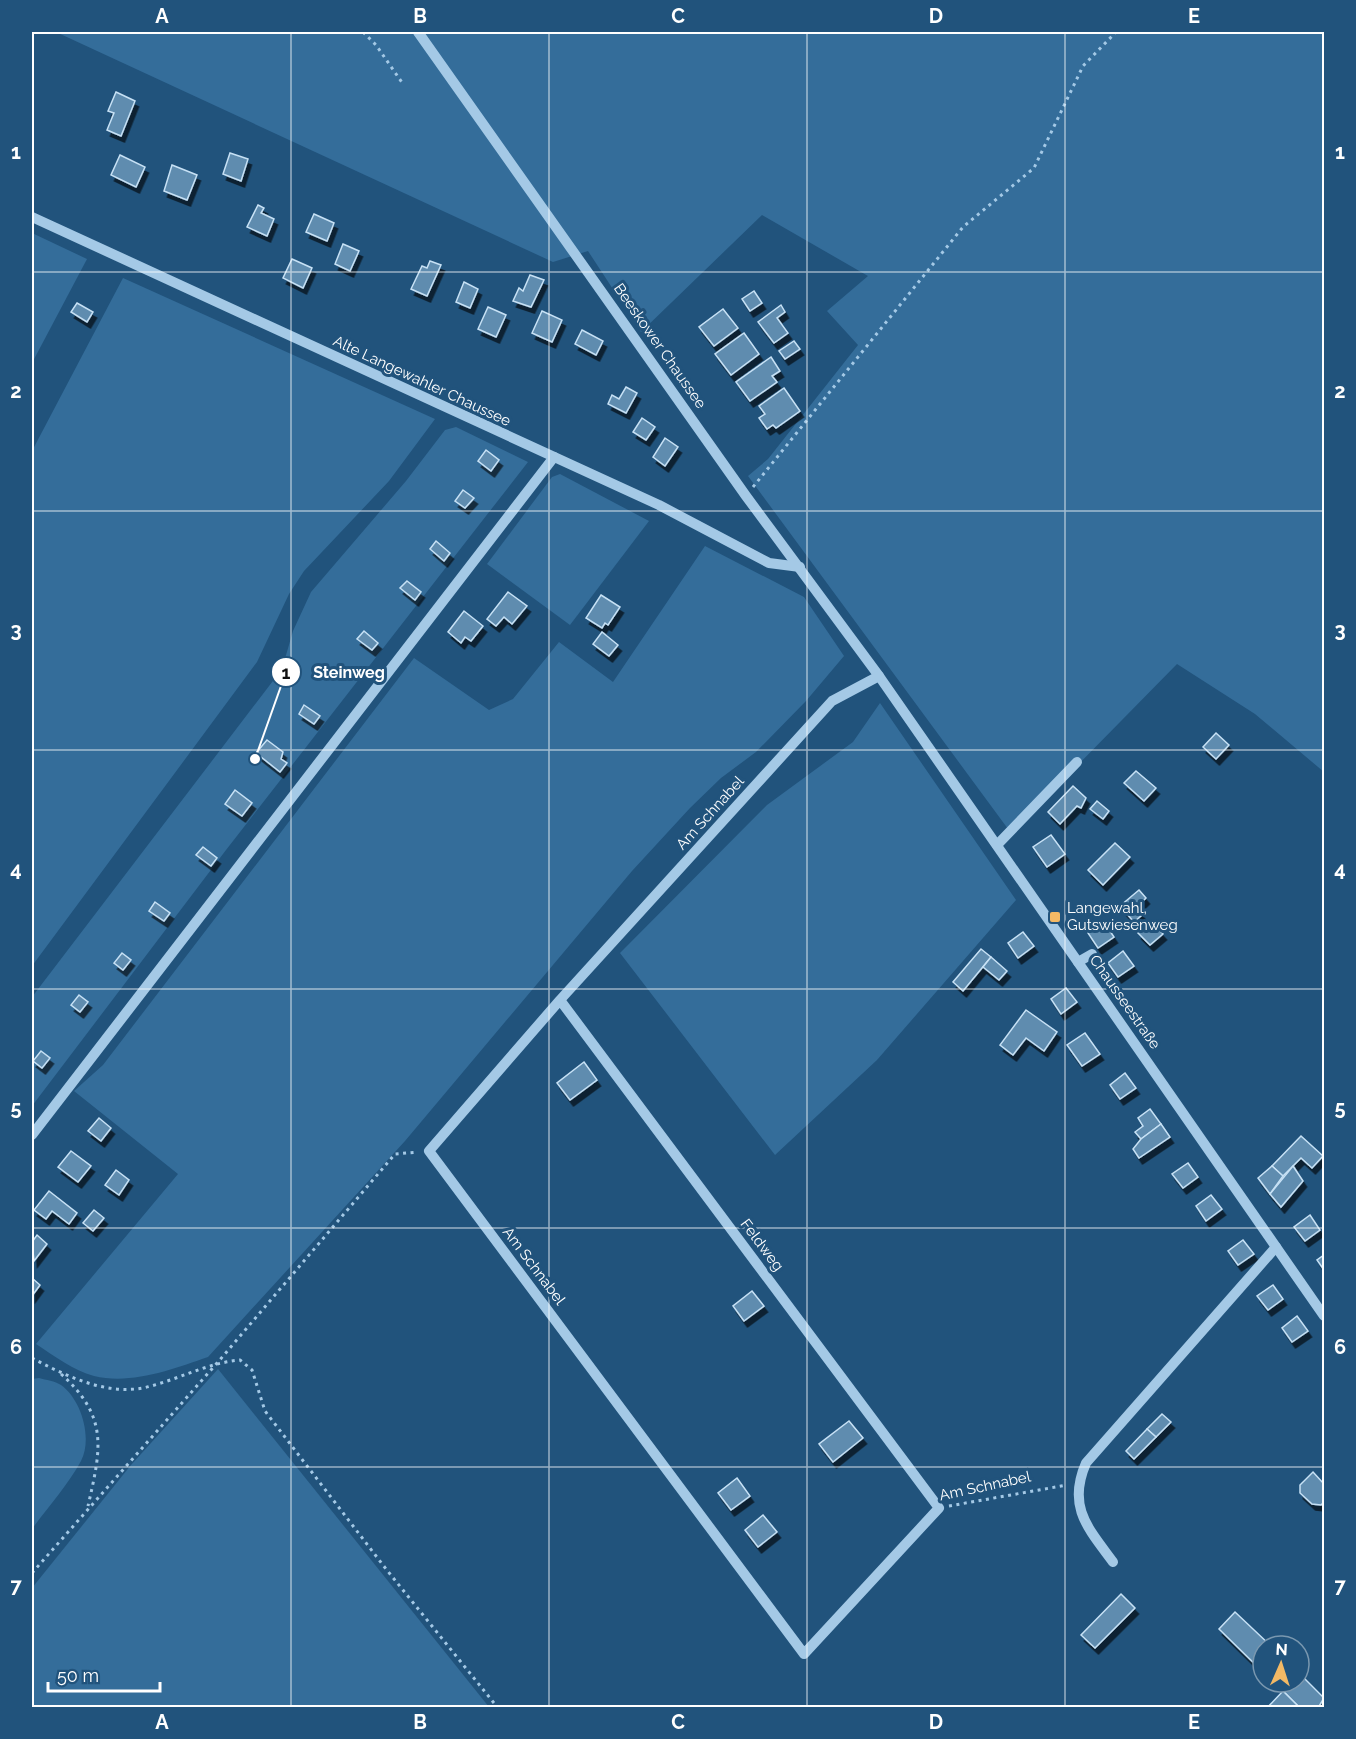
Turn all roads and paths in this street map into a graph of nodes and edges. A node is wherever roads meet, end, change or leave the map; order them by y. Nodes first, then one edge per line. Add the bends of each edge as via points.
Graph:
1 (363, 32) edge
2 (418, 32) edge
3 (1116, 32) edge
4 (403, 84) dead end
5 (32, 217) edge
6 (554, 457) junction
7 (747, 496) junction
8 (800, 567) junction
9 (879, 676) junction
10 (1077, 762) dead end
11 (998, 845) junction
12 (1092, 954) dead end
13 (1078, 962) junction
14 (560, 1000) junction
15 (32, 1135) edge
16 (429, 1151) junction
17 (1276, 1247) junction
18 (1324, 1316) edge
19 (32, 1358) edge
20 (218, 1362) junction
21 (60, 1373) junction
22 (1078, 1483) junction
23 (88, 1508) junction
24 (939, 1508) junction
25 (1113, 1562) dead end
26 (32, 1573) edge
27 (498, 1707) edge

1 - 4 path
2 - 7 street, Beeskower Chaussee
3 - 7 path via 1083,66 1034,168 963,227
5 - 6 street, Alte Langewahler Chaussee
6 - 8 street, Alte Langewahler Chaussee via 659,505 769,563
6 - 15 street
7 - 8 street, Beeskower Chaussee
8 - 9 street, Beeskower Chaussee
9 - 11 street, Chausseestraße
9 - 14 street, Am Schnabel via 832,701
10 - 11 street
11 - 13 street, Chausseestraße
12 - 13 street
13 - 17 street, Chausseestraße
14 - 16 street, Am Schnabel
14 - 24 street, Feldweg
16 - 20 path via 395,1154
16 - 24 street, Am Schnabel via 804,1654
17 - 18 street, Chausseestraße
17 - 22 street via 1086,1463
19 - 21 path
20 - 21 path via 148,1388 105,1388
20 - 23 path
20 - 27 path via 240,1360 252,1370 265,1411
21 - 23 path via 76,1387 98,1424 97,1464
22 - 24 path, Am Schnabel
22 - 25 street via 1083,1521
23 - 26 path

